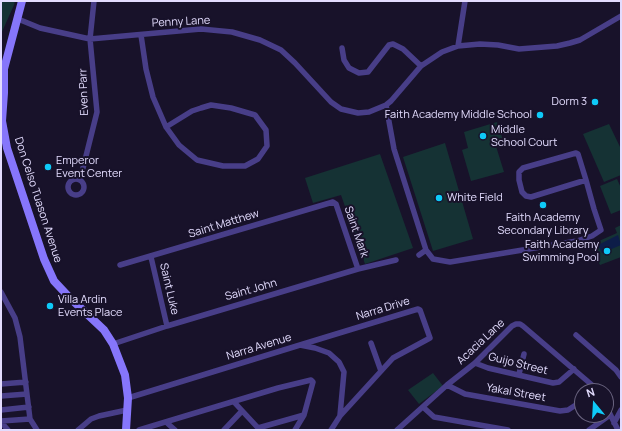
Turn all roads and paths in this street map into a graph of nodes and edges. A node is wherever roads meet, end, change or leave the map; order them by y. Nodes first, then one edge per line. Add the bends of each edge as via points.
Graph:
1 (22, 1) edge
2 (94, 1) edge
3 (465, 1) edge
4 (621, 16) edge
5 (18, 19) junction
6 (141, 35) junction
7 (90, 39) junction
8 (458, 46) junction
9 (342, 48) dead end
10 (421, 66) junction
11 (3, 93) edge
12 (386, 105) junction
13 (166, 127) junction
14 (80, 180) dead end
15 (586, 180) junction
16 (333, 202) joint
17 (426, 250) junction
18 (419, 255) dead end
19 (151, 257) junction
20 (396, 260) dead end
21 (120, 265) dead end
22 (358, 269) junction
23 (1, 292) edge
24 (167, 326) junction
25 (576, 335) dead end
26 (371, 343) dead end
27 (113, 344) junction
28 (300, 345) junction
29 (524, 354) dead end
30 (475, 363) junction
31 (574, 369) junction
32 (381, 371) junction
33 (519, 374) junction
34 (621, 377) edge
35 (26, 382) junction
36 (590, 383) edge
37 (1, 384) edge
38 (447, 385) junction
39 (27, 394) junction
40 (1, 396) edge
41 (128, 398) junction
42 (234, 402) junction
43 (574, 406) edge
44 (28, 407) junction
45 (423, 407) junction
46 (1, 410) edge
47 (127, 410) junction
48 (621, 410) edge
49 (242, 411) junction
50 (304, 415) junction
51 (340, 416) junction
52 (30, 419) junction
53 (1, 421) edge
54 (166, 422) junction
55 (599, 423) edge
56 (614, 424) joint
57 (259, 429) edge
58 (8, 430) edge
59 (37, 430) edge
60 (78, 430) edge
61 (126, 430) edge
62 (139, 430) edge
63 (175, 430) edge
64 (224, 430) edge
65 (295, 430) edge
66 (331, 430) edge
67 (397, 430) edge
68 (508, 430) edge
69 (589, 430) edge
70 (618, 430) edge

1 - 5 street, Don Celso Tuason Avenue
2 - 7 street, Even Parr
3 - 8 street
4 - 8 street, Penny Lane via 580,40 557,46 519,49 480,44
5 - 7 street, Penny Lane via 40,28
5 - 11 street, Don Celso Tuason Avenue via 4,69
6 - 7 street, Penny Lane
6 - 12 street, Penny Lane via 201,29 232,32 260,40 281,50 331,102 341,109 358,113 369,112
6 - 13 street via 153,97
7 - 14 street, Even Parr via 97,112
8 - 10 street, Penny Lane via 442,52
9 - 10 street via 344,60 349,68 359,73 368,72 389,45 393,44 403,49
10 - 12 street, Penny Lane
11 - 27 street, Don Celso Tuason Avenue via 2,121 7,148 44,259 54,281 104,330
12 - 17 street via 394,149
13 - 13 street via 192,111 211,105 231,108 255,116 266,130 267,146 258,159 245,166 223,166 197,160 179,145
15 - 15 street via 576,153 523,168 519,172 522,192 531,197
15 - 17 street via 601,230 592,236 577,241 450,262 433,259
16 - 19 street, Saint Matthew
16 - 22 street, Saint Mark via 336,204
17 - 18 street
19 - 21 street, Saint Matthew
19 - 24 street, Saint Luke
20 - 22 street, Saint John
22 - 24 street, Saint John
23 - 35 street via 15,318
24 - 27 street, Saint John
25 - 34 street
26 - 32 street
27 - 41 street, Don Celso Tuason Avenue via 125,375
28 - 32 street, Narra Drive via 419,309 430,338 393,358
28 - 41 street, Narra Avenue
28 - 51 street, Narra Avenue via 315,348 340,362 344,372
29 - 33 street
30 - 31 street, Acacia Lane via 512,326 520,324
30 - 33 street, Guijo Street
30 - 38 street, Acacia Lane
31 - 33 street, Guijo Street via 556,383
31 - 36 street, Acacia Lane
32 - 51 street, Narra Drive
35 - 37 street
35 - 39 street
38 - 43 street, Yakal Street via 465,394 560,411
38 - 45 street, Acacia Lane
39 - 40 street
39 - 44 street
41 - 47 street, Don Celso Tuason Avenue
42 - 49 street
42 - 50 street via 311,380
42 - 54 street
44 - 46 street
44 - 52 street
45 - 67 street, Acacia Lane
45 - 68 street via 434,417
47 - 60 street via 99,416
47 - 61 street, Don Celso Tuason Avenue
48 - 56 street
49 - 57 street
49 - 64 street
50 - 57 street
50 - 65 street
51 - 66 street, Narra Drive
52 - 53 street
52 - 59 street
53 - 58 street
54 - 62 street
54 - 63 street
55 - 69 street
56 - 70 street

